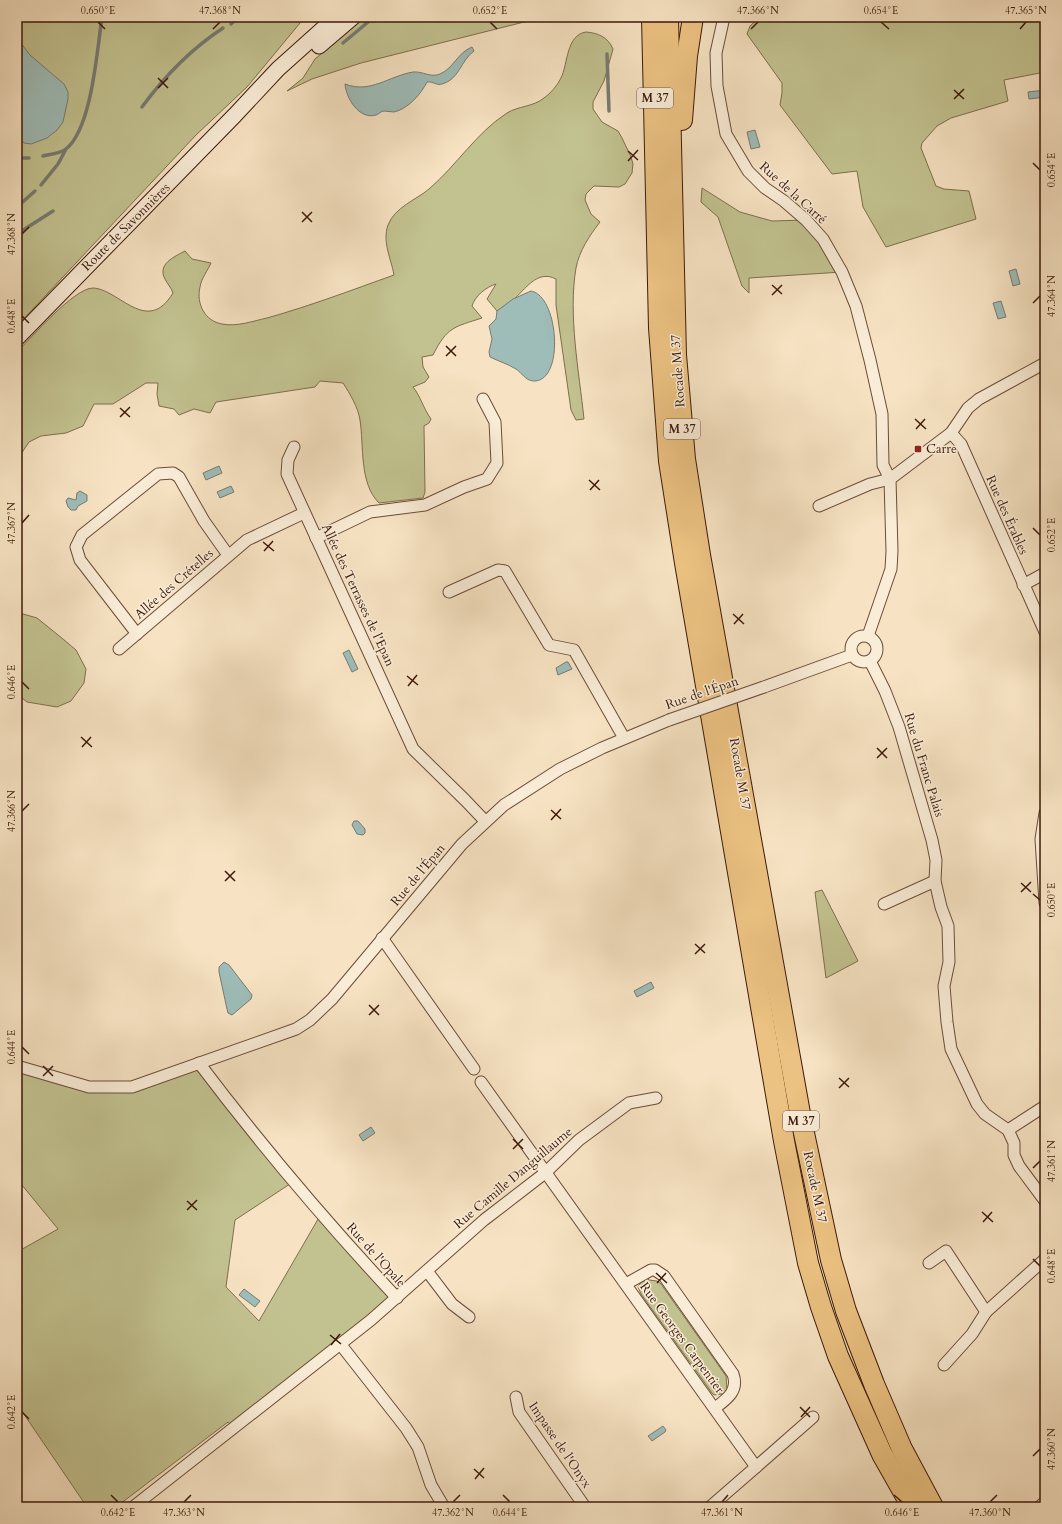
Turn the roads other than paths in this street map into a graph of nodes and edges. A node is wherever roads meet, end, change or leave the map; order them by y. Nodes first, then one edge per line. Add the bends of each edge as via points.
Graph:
1 (336, 17) edge
2 (353, 17) edge
3 (652, 17) edge
4 (668, 17) edge
5 (693, 17) edge
6 (724, 17) edge
7 (235, 116) junction
8 (672, 204) junction
9 (17, 338) edge
10 (1045, 363) edge
11 (483, 399) dead end
12 (951, 433) junction
13 (294, 447) dead end
14 (890, 480) junction
15 (819, 506) dead end
16 (304, 513) junction
17 (316, 538) junction
18 (228, 555) junction
19 (1045, 572) edge
20 (1023, 586) junction
21 (449, 592) dead end
22 (1045, 632) edge
23 (137, 634) junction
24 (868, 636) junction
25 (119, 649) dead end
26 (852, 655) junction
27 (870, 661) junction
28 (624, 738) junction
29 (1045, 813) edge
30 (485, 821) junction
31 (935, 881) junction
32 (1045, 901) edge
33 (884, 904) dead end
34 (382, 938) junction
35 (199, 1063) junction
36 (17, 1066) edge
37 (474, 1070) dead end
38 (481, 1082) dead end
39 (656, 1098) dead end
40 (1045, 1106) edge
41 (1008, 1130) junction
42 (545, 1173) junction
43 (1045, 1200) edge
44 (1045, 1259) edge
45 (929, 1263) dead end
46 (427, 1271) junction
47 (626, 1284) junction
48 (398, 1298) junction
49 (986, 1312) junction
50 (469, 1317) dead end
51 (341, 1345) junction
52 (944, 1365) dead end
53 (516, 1397) dead end
54 (715, 1408) junction
55 (813, 1417) dead end
56 (756, 1467) junction
57 (1045, 1502) edge
58 (132, 1507) edge
59 (444, 1507) edge
60 (585, 1507) edge
61 (710, 1507) edge
62 (912, 1507) edge
63 (933, 1507) edge
64 (1039, 1507) edge

1 - 7 main road, Route de Savonnières via 278,69
2 - 7 main road, Route de Savonnières
3 - 62 highway, Rocade M 37 / M 37 via 659,328 669,461 684,563 784,1141 808,1263 838,1356 882,1454
4 - 8 highway, Rocade M 37 / M 37
5 - 8 highway via 687,56 680,160
6 - 14 street, Rue de la Carré via 716,53 716,72 726,134 748,172 806,220 823,239 842,272 856,306 870,360 882,414 883,465
7 - 9 main road, Route de Savonnières
8 - 63 highway, Rocade M 37 / M 37 via 676,354 685,459 816,1196 831,1260 861,1353 890,1423
10 - 12 street via 978,399 968,408
11 - 17 street via 496,422 497,463 487,479 425,505 370,512
12 - 14 street
12 - 20 street, Rue des Érables via 961,444
13 - 16 street, Allée des Terrasses de l'Epan via 286,468
14 - 15 street via 870,484
14 - 24 street via 891,569
16 - 17 street, Allée des Terrasses de l'Epan
16 - 18 street, Allée des Crételles via 247,540
17 - 30 street, Allée des Terrasses de l'Epan via 413,749
18 - 23 street, Allée des Crételles
18 - 23 street, Allée des Crételles via 204,521 179,477 173,473 158,474 82,535 76,547 80,560
19 - 20 street
20 - 22 street, Rue des Érables
21 - 28 street via 498,570 505,571 549,645 574,650
23 - 25 street, Allée des Crételles
24 - 26 street via 859,636 855,639 850,646
24 - 27 street via 877,645 876,654
26 - 27 street via 862,662
26 - 28 street, Rue de l'Épan, bridge
27 - 31 street, Rue du Franc Palais via 899,727 910,762 932,840 936,860
28 - 30 street, Rue de l'Épan via 546,777
29 - 32 street via 1041,838
30 - 34 street, Rue de l'Épan via 462,844
31 - 33 street
31 - 41 street, Rue du Franc Palais via 948,926 949,962 944,986 951,1049 977,1104 985,1114
34 - 35 street, Rue de l'Épan via 332,999 304,1025
34 - 37 street
35 - 36 street, Rue de l'Épan via 147,1083 105,1089 89,1087
35 - 48 street, Rue de l'Opale via 293,1182
38 - 42 street, Rue Georges Carpentier
39 - 42 street, Rue Camille Danguillaume via 628,1103 579,1140
40 - 41 street
41 - 43 street via 1019,1166
42 - 46 street, Rue Camille Danguillaume via 484,1220
42 - 47 street, Rue Georges Carpentier
44 - 49 street
45 - 49 street via 946,1251
46 - 48 street, Rue Camille Danguillaume
46 - 50 street via 452,1304
47 - 54 street, Rue Georges Carpentier
47 - 54 street, Rue Georges Carpentier via 651,1270 664,1276 733,1374 734,1391
48 - 51 street, Rue de l'Opale
49 - 52 street via 972,1334
51 - 58 street, Rue de l'Opale
51 - 59 street via 406,1428 418,1447 431,1485
53 - 60 street, Impasse de l'Onyx via 518,1412
54 - 56 street, Rue Georges Carpentier
55 - 56 street
56 - 61 street
57 - 64 street

